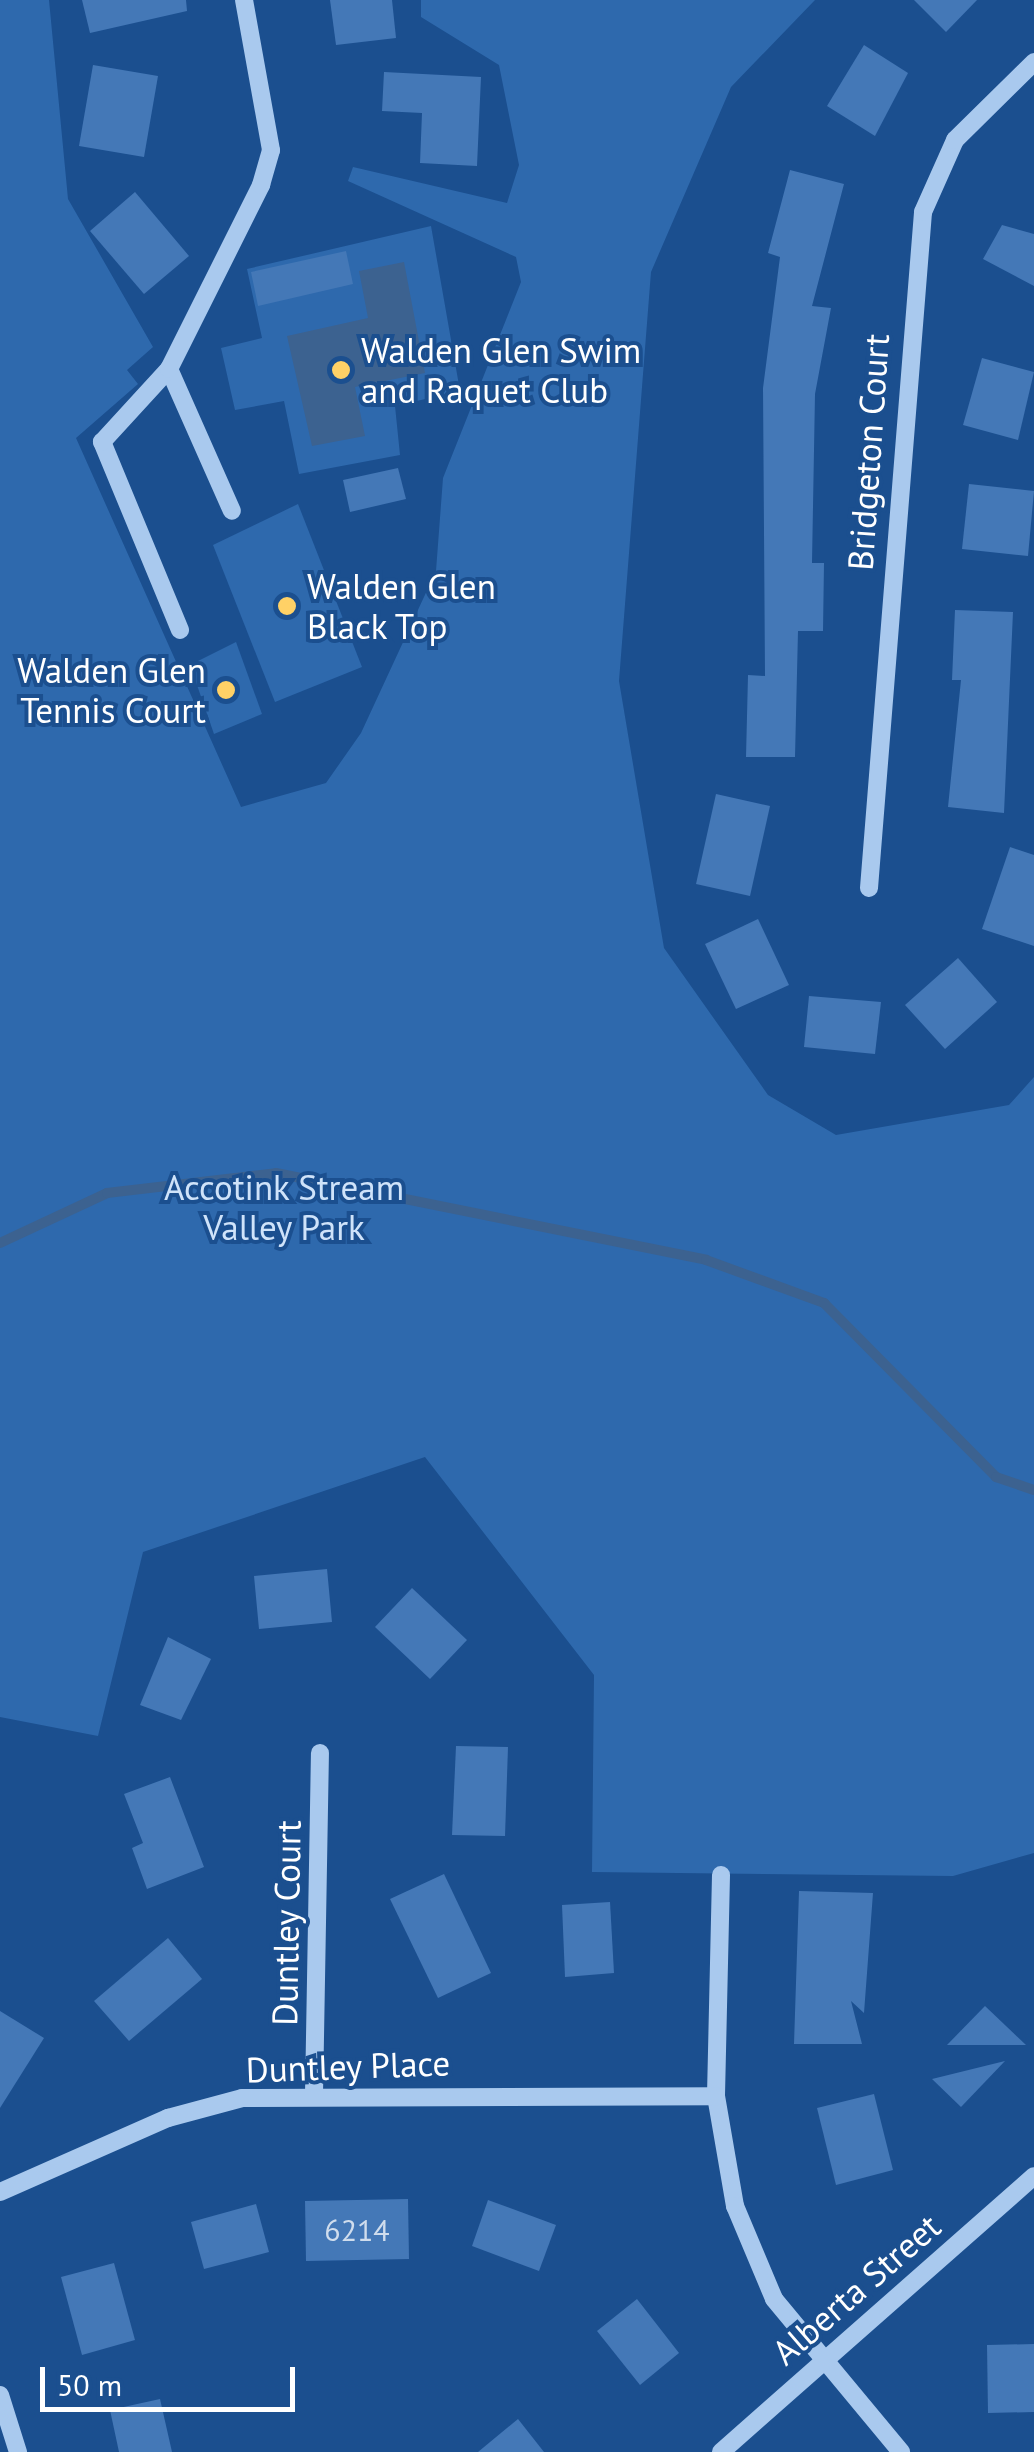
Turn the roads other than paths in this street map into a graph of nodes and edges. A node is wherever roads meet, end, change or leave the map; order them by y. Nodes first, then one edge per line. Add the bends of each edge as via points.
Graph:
1 (244, 0) edge
2 (1034, 62) edge
3 (168, 369) junction
4 (232, 511) dead end
5 (180, 630) dead end
6 (869, 888) dead end
7 (320, 1753) dead end
8 (721, 1875) dead end
9 (314, 2094) junction
10 (716, 2096) junction
11 (1034, 2176) edge
12 (0, 2192) edge
13 (822, 2362) junction
14 (0, 2395) edge
15 (18, 2452) edge
16 (721, 2452) edge
17 (901, 2452) edge

1 - 3 street via 271,150 261,184
2 - 6 street, Bridgeton Court via 955,140 923,212
3 - 4 street
3 - 5 street via 102,442
7 - 9 street, Duntley Court
8 - 10 street
9 - 10 street, Duntley Place
9 - 12 street, Duntley Place via 242,2098 168,2118
10 - 13 street via 736,2206 757,2265
11 - 13 street, Alberta Street
13 - 16 street, Alberta Street
13 - 17 street
14 - 15 street

